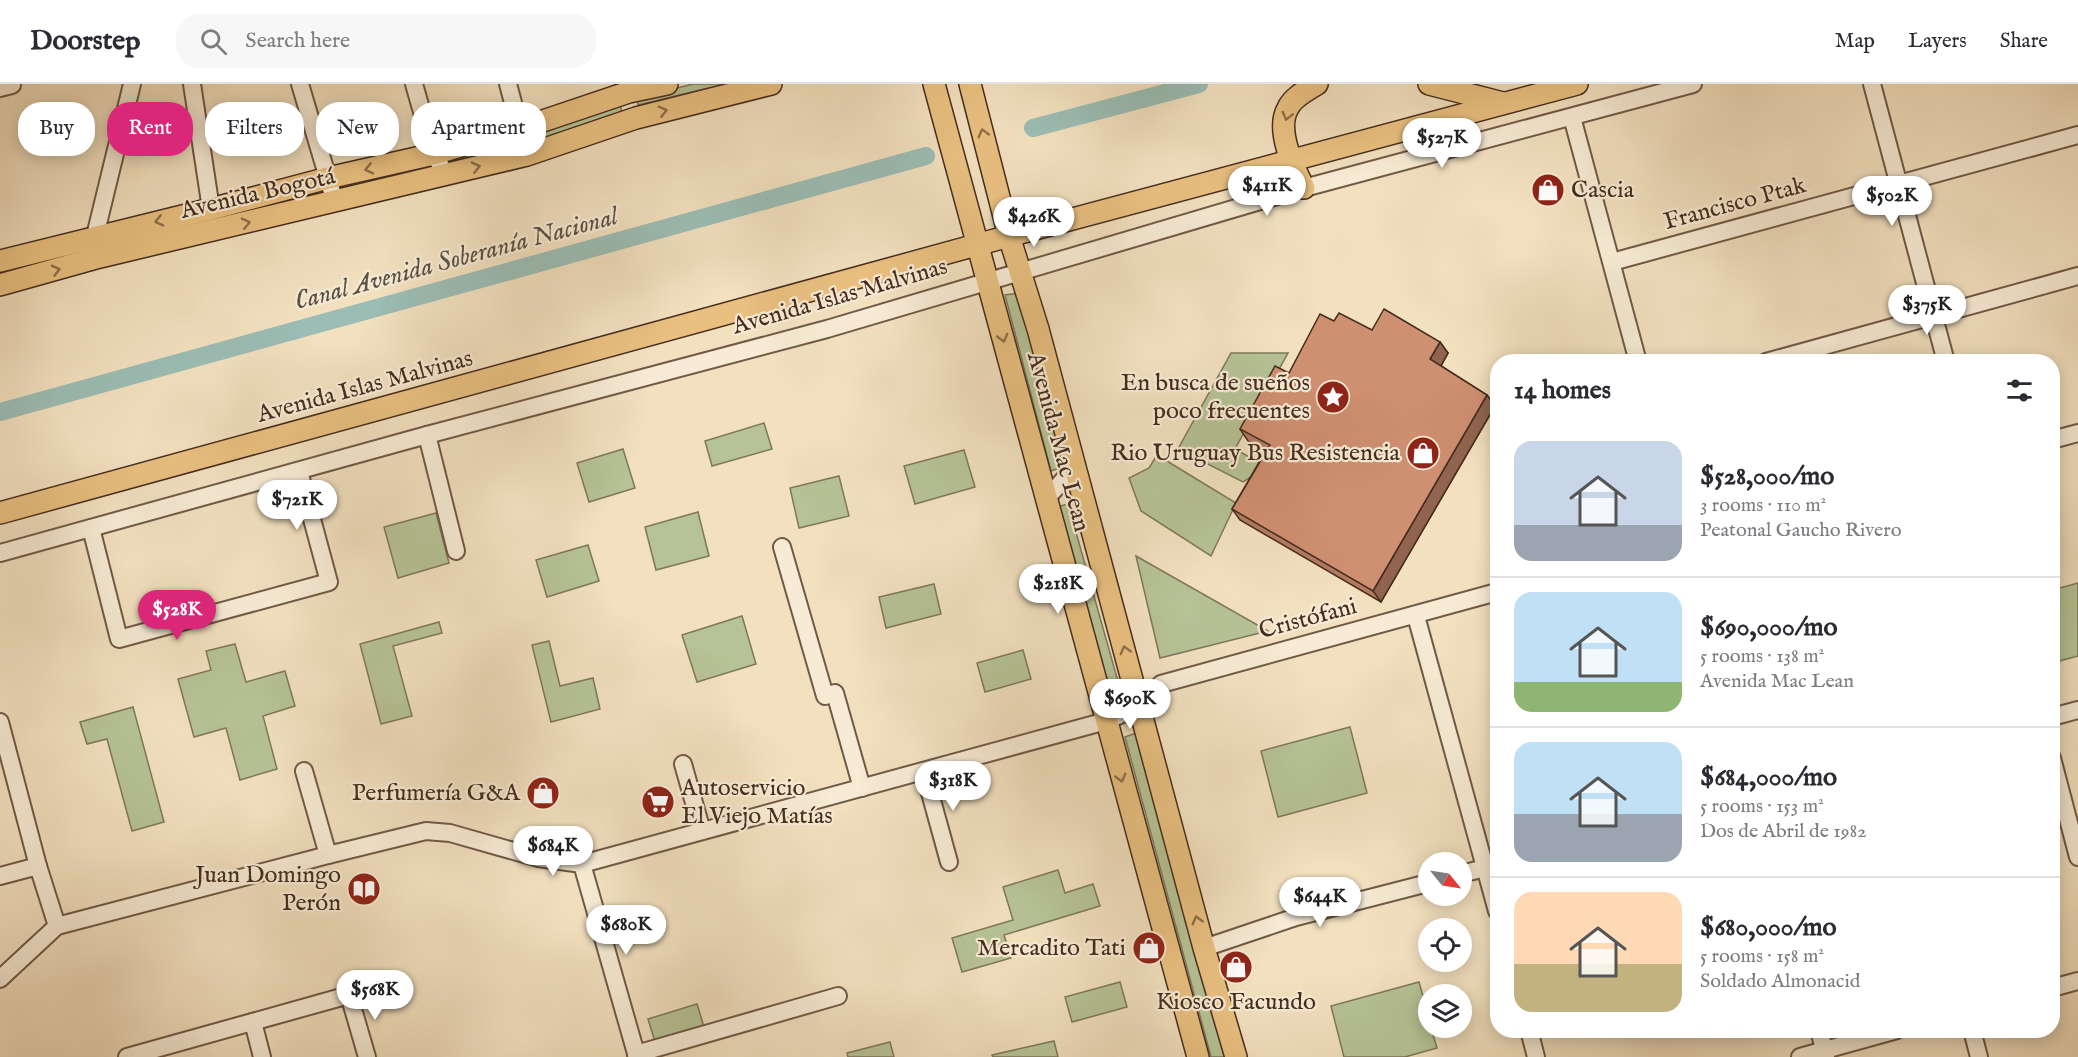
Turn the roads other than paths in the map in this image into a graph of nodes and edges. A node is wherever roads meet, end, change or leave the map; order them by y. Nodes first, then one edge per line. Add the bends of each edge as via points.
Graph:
1 (132, 84) edge
2 (192, 84) edge
3 (300, 84) edge
4 (414, 84) edge
5 (508, 84) edge
6 (667, 84) edge
7 (767, 84) edge
8 (1317, 84) edge
9 (1429, 84) edge
10 (1577, 84) edge
11 (1693, 84) edge
12 (1872, 84) edge
13 (12, 85) edge
14 (971, 87) edge
15 (0, 88) edge
16 (628, 88) edge
17 (936, 91) edge
18 (419, 102) edge
19 (512, 102) edge
20 (1504, 104) junction
21 (1572, 117) junction
22 (636, 118) junction
23 (546, 119) edge
24 (2078, 135) edge
25 (546, 149) edge
26 (425, 156) edge
27 (435, 156) edge
28 (522, 156) edge
29 (1290, 161) junction
30 (445, 173) junction
31 (328, 178) junction
32 (1898, 184) junction
33 (1304, 188) junction
34 (335, 202) junction
35 (211, 209) junction
36 (95, 236) junction
37 (1009, 236) junction
38 (977, 245) junction
39 (100, 257) junction
40 (0, 261) edge
41 (1612, 262) junction
42 (1022, 272) junction
43 (2078, 276) edge
44 (988, 282) junction
45 (0, 285) edge
46 (1934, 316) junction
47 (1636, 354) edge
48 (1795, 354) edge
49 (1944, 354) edge
50 (2078, 433) edge
51 (427, 435) junction
52 (2060, 438) edge
53 (1075, 467) junction
54 (299, 471) junction
55 (1046, 499) junction
56 (0, 513) edge
57 (91, 528) junction
58 (782, 547) dead end
59 (456, 551) dead end
60 (0, 552) edge
61 (1490, 594) edge
62 (1416, 615) junction
63 (1141, 706) junction
64 (2078, 710) edge
65 (2060, 715) edge
66 (0, 722) edge
67 (1106, 722) junction
68 (3, 743) edge
69 (683, 764) dead end
70 (304, 771) dead end
71 (924, 771) junction
72 (862, 788) junction
73 (2060, 788) edge
74 (702, 831) junction
75 (328, 855) junction
76 (2078, 857) edge
77 (949, 862) dead end
78 (582, 864) junction
79 (38, 866) junction
80 (1485, 868) junction
81 (1472, 871) edge
82 (0, 876) edge
83 (1418, 886) edge
84 (1490, 886) edge
85 (57, 926) junction
86 (1204, 948) junction
87 (0, 979) edge
88 (2078, 981) edge
89 (2060, 986) edge
90 (838, 996) dead end
91 (253, 1022) junction
92 (1531, 1038) edge
93 (1821, 1038) edge
94 (1873, 1038) edge
95 (1974, 1038) edge
96 (1825, 1054) edge
97 (637, 1055) edge
98 (127, 1057) edge
99 (262, 1057) edge
100 (367, 1057) edge
101 (1198, 1057) edge
102 (1236, 1057) edge
103 (1536, 1057) edge
104 (1800, 1057) edge
105 (1979, 1057) edge

1 - 36 street
2 - 35 street
3 - 31 street
4 - 18 street
5 - 19 street
6 - 16 main road, Avenida Bogotá
22 -> 7 main road, Avenida Bogotá
8 -> 29 main road via 1287,108 1284,127
9 - 20 main road
10 - 20 main road, Avenida Islas Malvinas
11 - 21 street, Avenida Islas Malvinas
12 - 32 street
13 - 15 street
37 -> 14 main road, Avenida Mac Lean
16 - 22 street
16 - 23 main road, Avenida Bogotá
17 - 38 main road, Avenida Mac Lean
20 - 29 main road, Avenida Islas Malvinas
21 - 33 street, Avenida Islas Malvinas
21 - 41 street
22 - 25 main road, Avenida Bogotá
24 - 32 street, Francisco Ptak
26 -> 31 main road, Avenida Bogotá
27 - 30 street
30 -> 28 main road, Avenida Bogotá
29 - 33 main road
29 - 37 main road, Avenida Islas Malvinas
30 - 34 main road, Avenida Bogotá
31 - 34 street
31 - 35 main road, Avenida Bogotá
32 - 41 street, Francisco Ptak
32 - 46 street
33 - 42 street, Avenida Islas Malvinas
39 -> 34 main road, Avenida Bogotá
35 -> 36 main road, Avenida Bogotá
36 - 39 street
36 - 40 main road, Avenida Bogotá
37 - 38 main road, Avenida Islas Malvinas
37 - 42 main road, Avenida Mac Lean
38 - 44 main road, Avenida Mac Lean
38 - 56 main road, Avenida Islas Malvinas
45 -> 39 main road, Avenida Bogotá
41 - 47 street
42 - 44 street, Avenida Islas Malvinas
42 - 53 main road, Avenida Mac Lean
43 - 46 street
44 - 51 street, Avenida Islas Malvinas
44 -> 55 main road, Avenida Mac Lean
46 - 48 street
46 - 49 street
50 - 52 street
51 - 54 street, Avenida Islas Malvinas
51 - 59 street
53 - 55 street
63 -> 53 main road, Avenida Mac Lean
54 - 57 street, Avenida Islas Malvinas
54 - 57 street via 329,582 119,639
55 - 67 main road, Avenida Mac Lean
57 - 60 street, Avenida Islas Malvinas
58 - 72 street via 825,696 835,693
61 - 62 street, Cristófani
62 - 63 street, Cristófani via 1161,684
62 - 80 street
63 - 67 street
86 -> 63 main road, Avenida Mac Lean
64 - 65 street
66 - 68 street
67 - 71 street
67 -> 101 main road, Avenida Mac Lean
68 - 79 street
69 - 74 street
70 - 75 street
71 - 72 street
71 - 77 street
72 - 74 street
73 - 76 street
74 - 78 street
75 - 78 street via 426,831 450,833 538,858
75 - 85 street
78 - 97 street
79 - 82 street
79 - 85 street
80 - 81 street
80 - 84 street
83 - 86 street via 1296,917
85 - 87 street
86 - 102 main road, Avenida Mac Lean
88 - 89 street
90 - 97 street
91 - 98 street
91 - 99 street
91 - 100 street via 350,995
92 - 103 street
93 - 96 street
94 - 96 street
95 - 105 street
96 - 104 street

